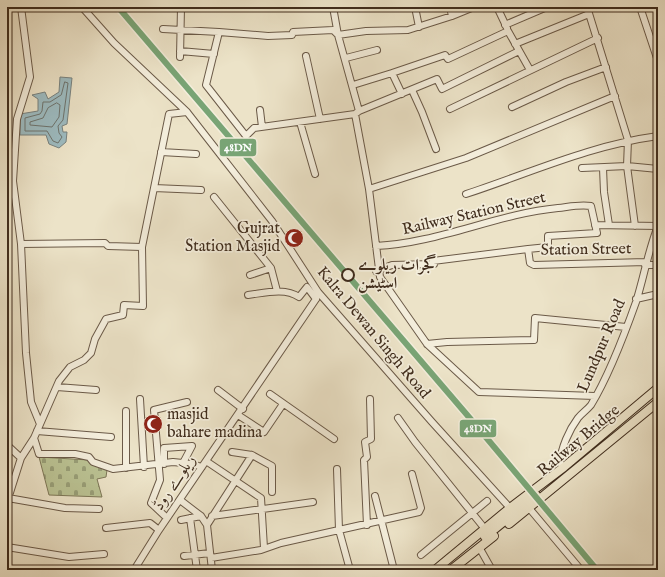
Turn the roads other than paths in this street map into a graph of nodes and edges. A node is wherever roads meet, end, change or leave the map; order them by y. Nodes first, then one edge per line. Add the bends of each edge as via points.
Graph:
1 (21, 7) edge
2 (82, 7) edge
3 (181, 7) edge
4 (333, 7) edge
5 (415, 7) edge
6 (450, 7) edge
7 (474, 7) edge
8 (547, 7) edge
9 (587, 7) edge
10 (640, 7) edge
11 (499, 8) edge
12 (589, 14) junction
13 (452, 16) junction
14 (505, 24) junction
15 (418, 27) junction
16 (163, 29) dead end
17 (181, 30) junction
18 (508, 31) junction
19 (218, 32) junction
20 (338, 34) junction
21 (598, 38) junction
22 (515, 44) junction
23 (377, 50) dead end
24 (519, 51) junction
25 (214, 54) junction
26 (306, 56) dead end
27 (346, 58) junction
28 (658, 61) edge
29 (606, 67) junction
30 (530, 70) junction
31 (392, 73) junction
32 (353, 85) junction
33 (412, 90) junction
34 (402, 94) junction
35 (615, 96) junction
36 (512, 106) dead end
37 (450, 109) dead end
38 (260, 110) dead end
39 (186, 112) junction
40 (357, 113) junction
41 (320, 119) junction
42 (300, 122) junction
43 (262, 127) junction
44 (658, 136) edge
45 (628, 140) junction
46 (436, 149) dead end
47 (161, 152) junction
48 (196, 154) dead end
49 (627, 166) junction
50 (582, 168) dead end
51 (603, 168) junction
52 (658, 169) edge
53 (315, 174) dead end
54 (154, 188) junction
55 (369, 189) junction
56 (201, 190) dead end
57 (466, 194) dead end
58 (214, 197) dead end
59 (595, 225) junction
60 (609, 225) junction
61 (635, 226) junction
62 (658, 226) edge
63 (655, 241) edge
64 (21, 244) junction
65 (376, 246) junction
66 (142, 247) junction
67 (528, 249) junction
68 (646, 263) junction
69 (658, 265) edge
70 (271, 268) junction
71 (378, 271) junction
72 (250, 275) dead end
73 (277, 292) junction
74 (318, 292) junction
75 (658, 294) edge
76 (248, 295) dead end
77 (316, 299) junction
78 (636, 299) junction
79 (626, 327) junction
80 (427, 344) junction
81 (57, 386) junction
82 (658, 388) edge
83 (96, 390) dead end
84 (218, 390) dead end
85 (270, 394) dead end
86 (658, 394) edge
87 (595, 396) junction
88 (140, 399) dead end
89 (370, 399) dead end
90 (187, 402) dead end
91 (658, 402) edge
92 (284, 404) junction
93 (243, 409) junction
94 (126, 411) dead end
95 (238, 415) junction
96 (398, 418) dead end
97 (40, 424) junction
98 (37, 430) junction
99 (111, 437) dead end
100 (34, 438) junction
101 (334, 439) dead end
102 (7, 445) edge
103 (232, 452) dead end
104 (252, 455) junction
105 (21, 458) junction
106 (206, 461) junction
107 (183, 463) junction
108 (161, 464) junction
109 (144, 466) junction
110 (202, 467) junction
111 (564, 467) junction
112 (126, 468) junction
113 (337, 469) dead end
114 (412, 474) dead end
115 (235, 481) junction
116 (272, 492) dead end
117 (375, 496) dead end
118 (8, 500) edge
119 (180, 500) junction
120 (487, 501) dead end
121 (313, 502) dead end
122 (510, 508) junction
123 (529, 508) junction
124 (99, 509) dead end
125 (262, 509) junction
126 (472, 513) junction
127 (201, 516) junction
128 (212, 516) junction
129 (167, 518) junction
130 (190, 518) junction
131 (182, 520) dead end
132 (382, 521) junction
133 (367, 524) junction
134 (206, 525) junction
135 (106, 528) dead end
136 (485, 529) junction
137 (159, 530) junction
138 (340, 530) junction
139 (7, 547) edge
140 (479, 547) junction
141 (264, 548) junction
142 (104, 554) dead end
143 (195, 555) junction
144 (210, 555) junction
145 (421, 555) dead end
146 (184, 556) dead end
147 (134, 570) edge
148 (197, 570) edge
149 (212, 570) edge
150 (350, 570) edge
151 (394, 570) edge
152 (435, 570) edge
153 (444, 570) edge
154 (451, 570) edge
155 (492, 570) edge
156 (581, 570) edge

1 - 64 street via 30,77 16,119 12,181
2 - 39 street, Kalra Dewan Singh Road via 114,43
3 - 17 street
4 - 20 street
5 - 15 street
6 - 13 street
7 - 13 street
8 - 14 street
9 - 12 street
10 - 28 street
11 - 14 street
12 - 21 street
12 - 22 street
13 - 15 street
14 - 18 street
15 - 20 street
16 - 17 street
17 - 19 street
17 - 25 street via 180,54
18 - 22 street
18 - 31 street via 448,59 445,55
19 - 20 street via 268,36 333,30
19 - 25 street
20 - 27 street
21 - 29 street
21 - 30 street
22 - 24 street
23 - 27 street
24 - 30 street
24 - 33 street via 442,89 437,79
25 - 43 street via 206,85 246,136 254,128
26 - 41 street
27 - 32 street
29 - 35 street
29 - 36 street
30 - 37 street
31 - 32 street
31 - 34 street
32 - 40 street
33 - 34 street
33 - 46 street
34 - 40 street
35 - 45 street
35 - 55 street via 466,158
38 - 43 street
39 - 47 street via 169,114
39 - 74 street, Kalra Dewan Singh Road via 272,221
40 - 41 street
40 - 55 street
41 - 42 street
42 - 43 street
42 - 53 street
44 - 45 street
45 - 49 street
45 - 57 street via 558,161
47 - 48 street
47 - 54 street
49 - 51 street
49 - 52 street
49 - 61 street
50 - 51 street
51 - 60 street
54 - 56 street
54 - 66 street
55 - 65 street
58 - 70 street
59 - 60 street
59 - 65 street, Railway Station Street via 592,207 589,205 529,211 472,228 395,245
59 - 67 street via 597,233 548,236 548,247
60 - 61 street
61 - 62 street
62 - 63 street, Lundpur Road
63 - 68 street, Lundpur Road
64 - 66 street via 105,243 108,246
64 - 97 street via 29,386 31,402
65 - 71 street
66 - 81 street via 143,306 124,305 123,315 106,319 91,352 84,360 70,367
67 - 68 street, Station Street via 530,263 534,265
67 - 71 street, Station Street via 433,261 434,264 392,265
68 - 69 street
68 - 78 street, Lundpur Road
70 - 72 street
70 - 73 street
71 - 80 street
73 - 76 street
73 - 77 street via 292,292 299,296 307,287
74 - 77 street, ریلوے روڈ
74 - 122 street, Kalra Dewan Singh Road
75 - 78 street
77 - 93 street, ریلوے روڈ
78 - 79 street, Lundpur Road
79 - 80 street via 535,318 534,340
79 - 87 street, Lundpur Road
80 - 87 street via 479,392
81 - 83 street
81 - 97 street
82 - 111 main road
84 - 93 street
85 - 92 street
86 - 153 main road, Railway Bridge
87 - 111 street, Lundpur Road via 578,418 566,441 560,455 560,463
88 - 109 street
89 - 133 street via 371,439 365,442 367,457 364,460
90 - 108 street via 154,410
91 - 123 main road
92 - 95 street via 264,432
92 - 101 street
93 - 95 street, ریلوے روڈ
94 - 112 street
95 - 106 street, ریلوے روڈ
96 - 126 street
97 - 98 street
98 - 99 street
98 - 100 street
100 - 105 street
100 - 112 street via 39,454 75,454 89,457 93,462 113,469
102 - 105 street
103 - 104 street
104 - 115 street
104 - 116 street via 272,466
105 - 118 street
106 - 110 street, ریلوے روڈ
106 - 115 street
107 - 108 street
107 - 108 street via 192,446 164,448
107 - 110 street
108 - 109 street
108 - 129 street via 160,480 151,503
109 - 112 street
110 - 119 street, ریلوے روڈ
111 - 122 main road
113 - 138 street
114 - 132 street via 421,510
115 - 125 street via 261,498
115 - 128 street
117 - 132 street
118 - 124 street via 65,508
119 - 127 street
119 - 129 street, ریلوے روڈ
120 - 126 street
121 - 125 street
122 - 136 main road
123 - 140 main road
123 - 156 street
125 - 128 street
125 - 141 street
126 - 136 street
126 - 145 street
127 - 130 street
127 - 134 street
128 - 134 street
129 - 137 street, ریلوے روڈ
130 - 131 street
130 - 143 street
132 - 133 street
132 - 151 street
133 - 138 street
134 - 144 street
135 - 137 street via 150,523
136 - 152 main road
137 - 147 street, ریلوے روڈ
138 - 141 street
138 - 150 street
139 - 142 street via 69,557
140 - 154 main road
140 - 155 street
141 - 144 street
143 - 144 street
143 - 146 street
143 - 148 street
144 - 149 street

